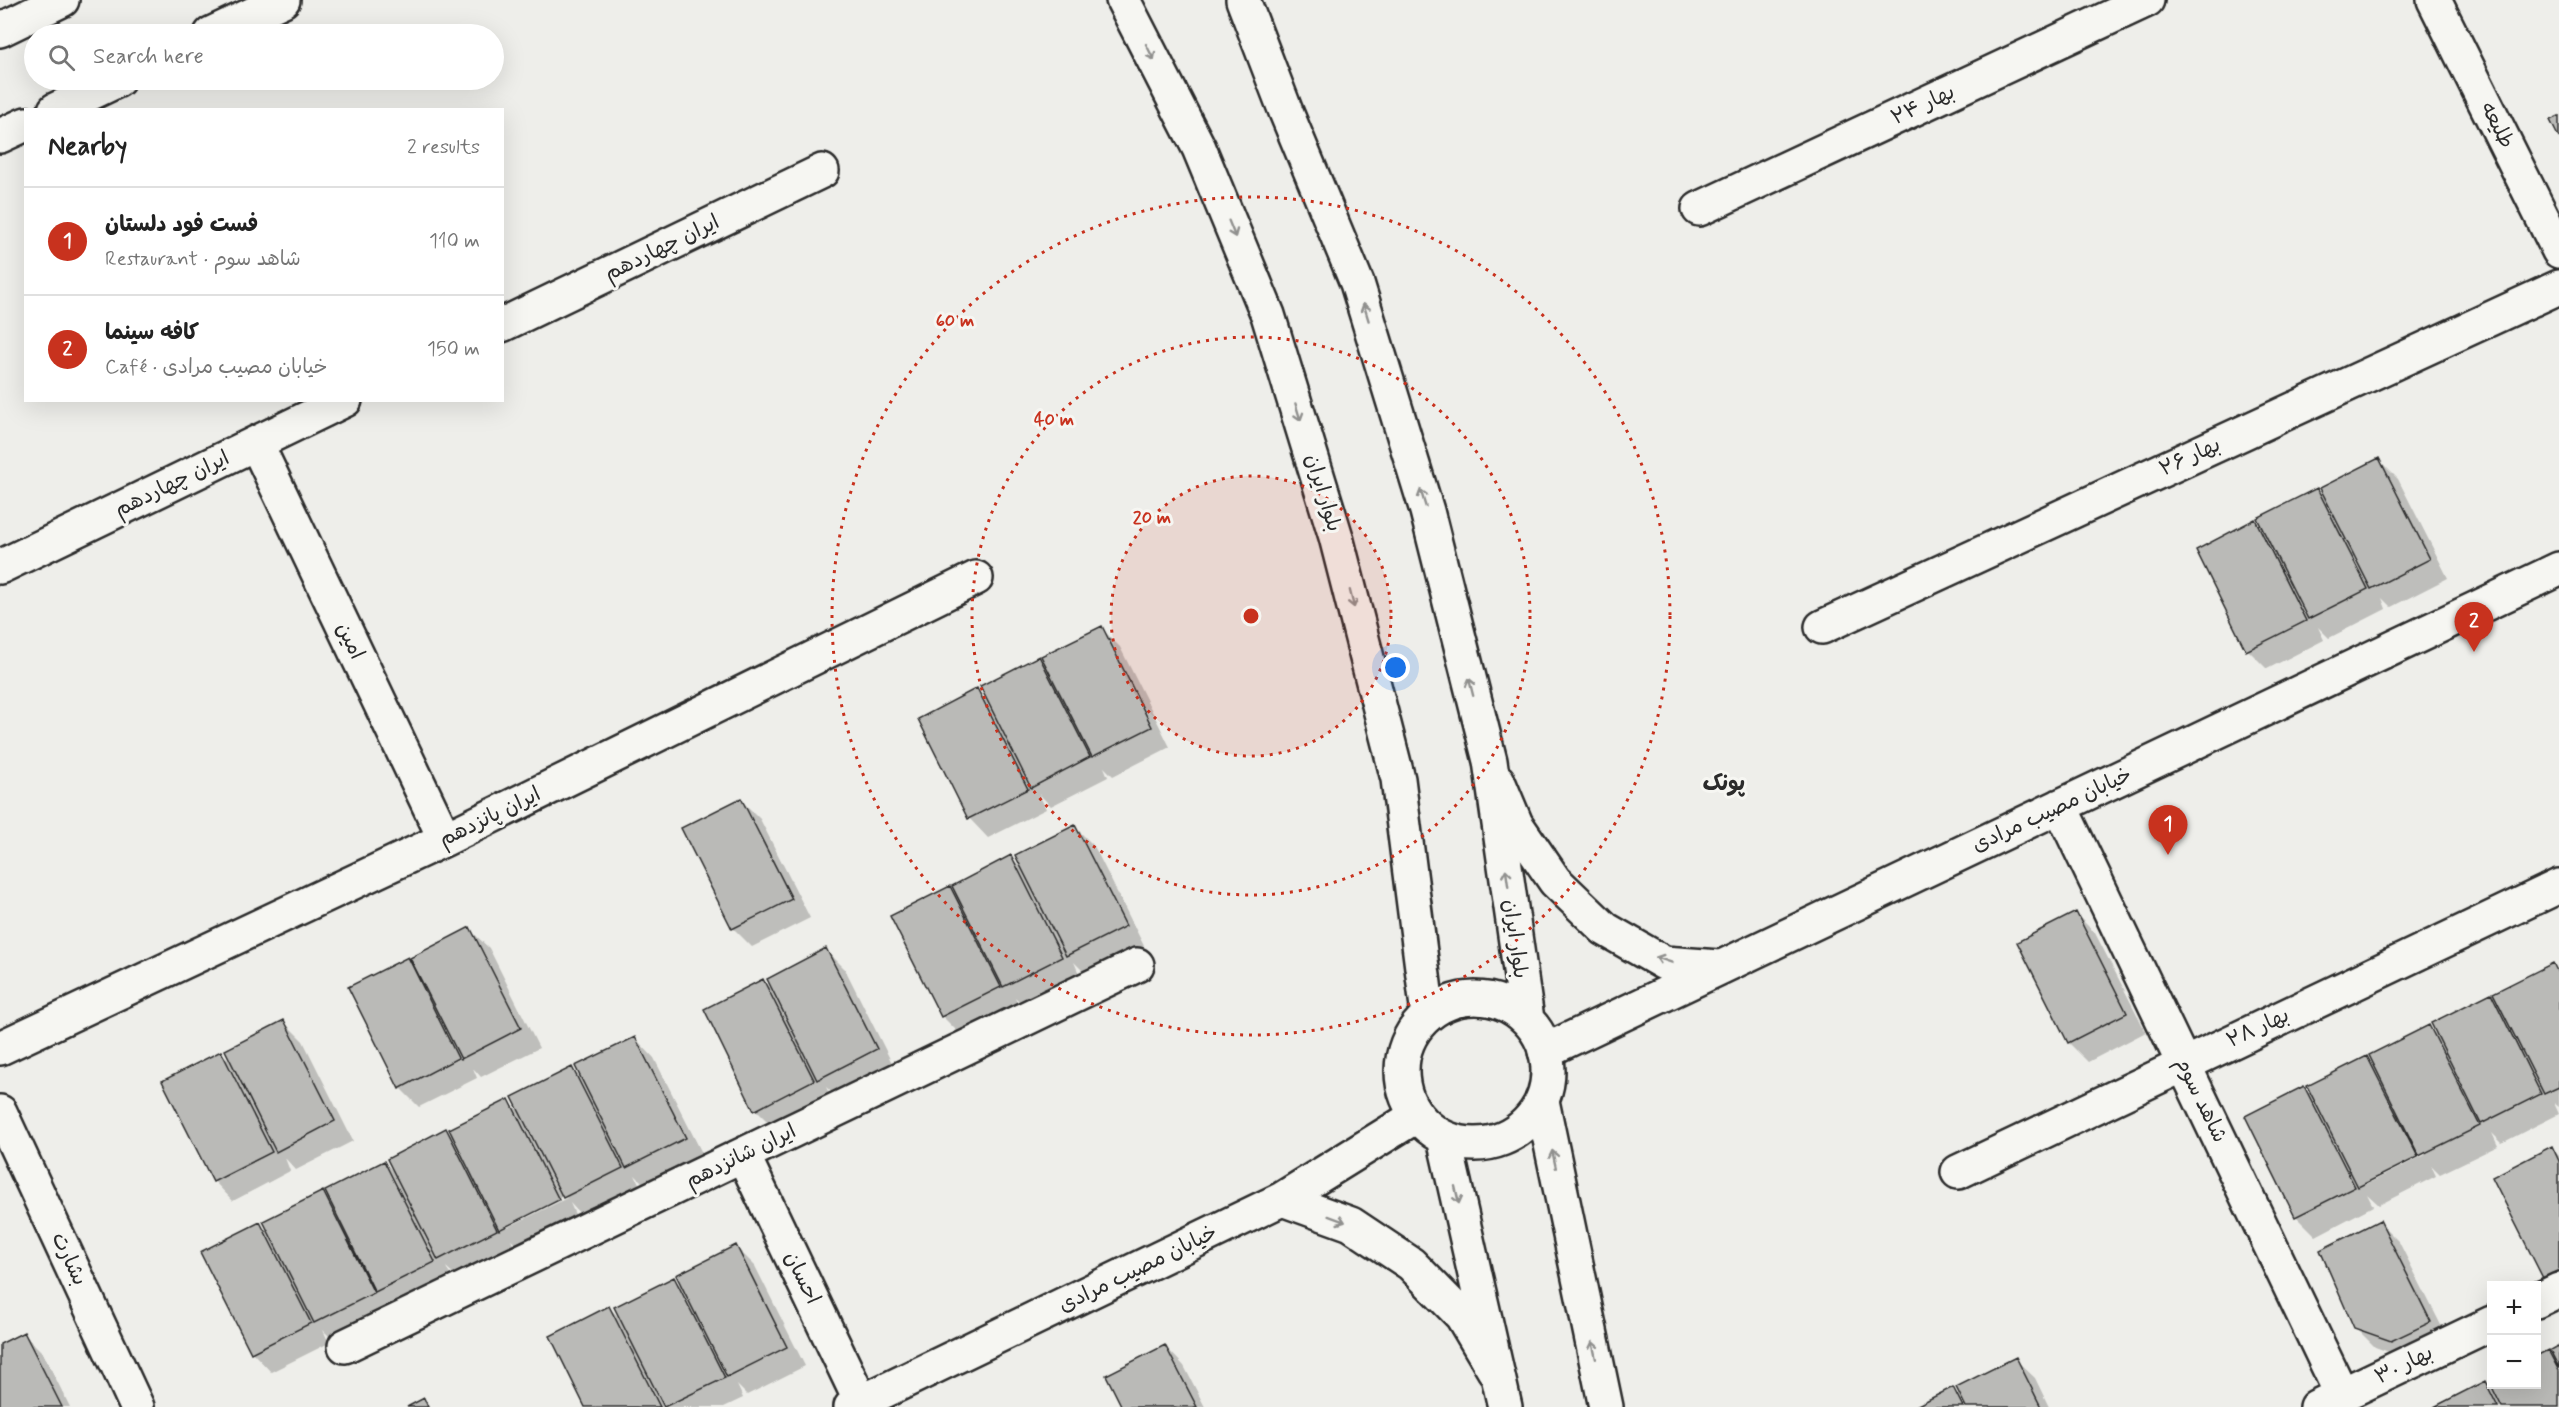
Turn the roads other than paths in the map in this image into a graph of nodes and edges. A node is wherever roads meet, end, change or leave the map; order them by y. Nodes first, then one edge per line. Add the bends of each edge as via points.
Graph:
1 (62, 0) edge
2 (283, 0) edge
3 (1123, 0) edge
4 (1243, 0) edge
5 (2147, 0) edge
6 (2434, 0) edge
7 (232, 24) edge
8 (0, 30) edge
9 (97, 90) edge
10 (60, 108) edge
11 (24, 125) edge
12 (0, 136) edge
13 (822, 171) dead end
14 (1699, 209) dead end
15 (2559, 250) edge
16 (2559, 286) edge
17 (504, 324) edge
18 (341, 402) edge
19 (256, 443) junction
20 (0, 567) edge
21 (2559, 568) edge
22 (976, 578) dead end
23 (1822, 627) dead end
24 (1490, 761) junction
25 (2060, 806) junction
26 (445, 839) junction
27 (2559, 886) edge
28 (1137, 965) dead end
29 (1721, 968) junction
30 (1428, 1015) junction
31 (1527, 1020) junction
32 (0, 1048) edge
33 (1545, 1052) junction
34 (2183, 1064) junction
35 (1542, 1101) junction
36 (0, 1112) edge
37 (1416, 1116) junction
38 (1444, 1138) junction
39 (743, 1155) junction
40 (1958, 1172) dead end
41 (1282, 1199) junction
42 (2559, 1290) edge
43 (2541, 1299) edge
44 (2487, 1325) edge
45 (345, 1346) dead end
46 (1502, 1393) edge
47 (2329, 1401) edge
48 (856, 1405) edge
49 (138, 1407) edge
50 (1606, 1407) edge

1 - 8 street
2 - 7 street
3 -> 30 street, بلوار ایران via 1199,148 1268,315 1336,537 1398,779
24 -> 4 street, بلوار ایران via 1427,511 1357,282
5 - 14 street, بهار ۲۴
6 - 15 street, طلیعه
9 - 10 street
11 - 12 street
13 - 17 street, ایران چهاردهم
16 - 23 street, بهار ۲۶
18 - 19 street, ایران چهاردهم
19 - 20 street, ایران چهاردهم
19 - 26 street, امین
21 - 25 street, خیابان مصیب مرادی
22 - 26 street, ایران پانزدهم
29 -> 24 street via 1664,963 1605,928 1555,881 1516,824
31 -> 24 street, بلوار ایران
25 - 29 street, خیابان مصیب مرادی
25 - 34 street, شاهد سوم
26 - 32 street, ایران پانزدهم
27 - 34 street, بهار ۲۸
28 - 39 street, ایران شانزدهم
29 - 33 street, خیابان مصیب مرادی
30 - 31 street via 1460,999 1479,998 1513,1008
30 - 37 street via 1413,1032 1404,1053 1406,1096
31 - 33 street
33 - 35 street via 1547,1084
34 - 40 street, بهار ۲۸
34 - 47 street, شاهد سوم
35 - 38 street via 1525,1124 1501,1140 1472,1144
50 -> 35 street
36 - 49 street, بشارت
37 - 38 street
37 - 41 street, خیابان مصیب مرادی
38 -> 46 street
39 - 45 street, ایران شانزدهم
39 - 48 street, احسان
41 -> 46 street via 1351,1224 1411,1264 1462,1316
41 - 48 street, خیابان مصیب مرادی
42 - 43 street
44 - 47 street, بهار ۳۰

